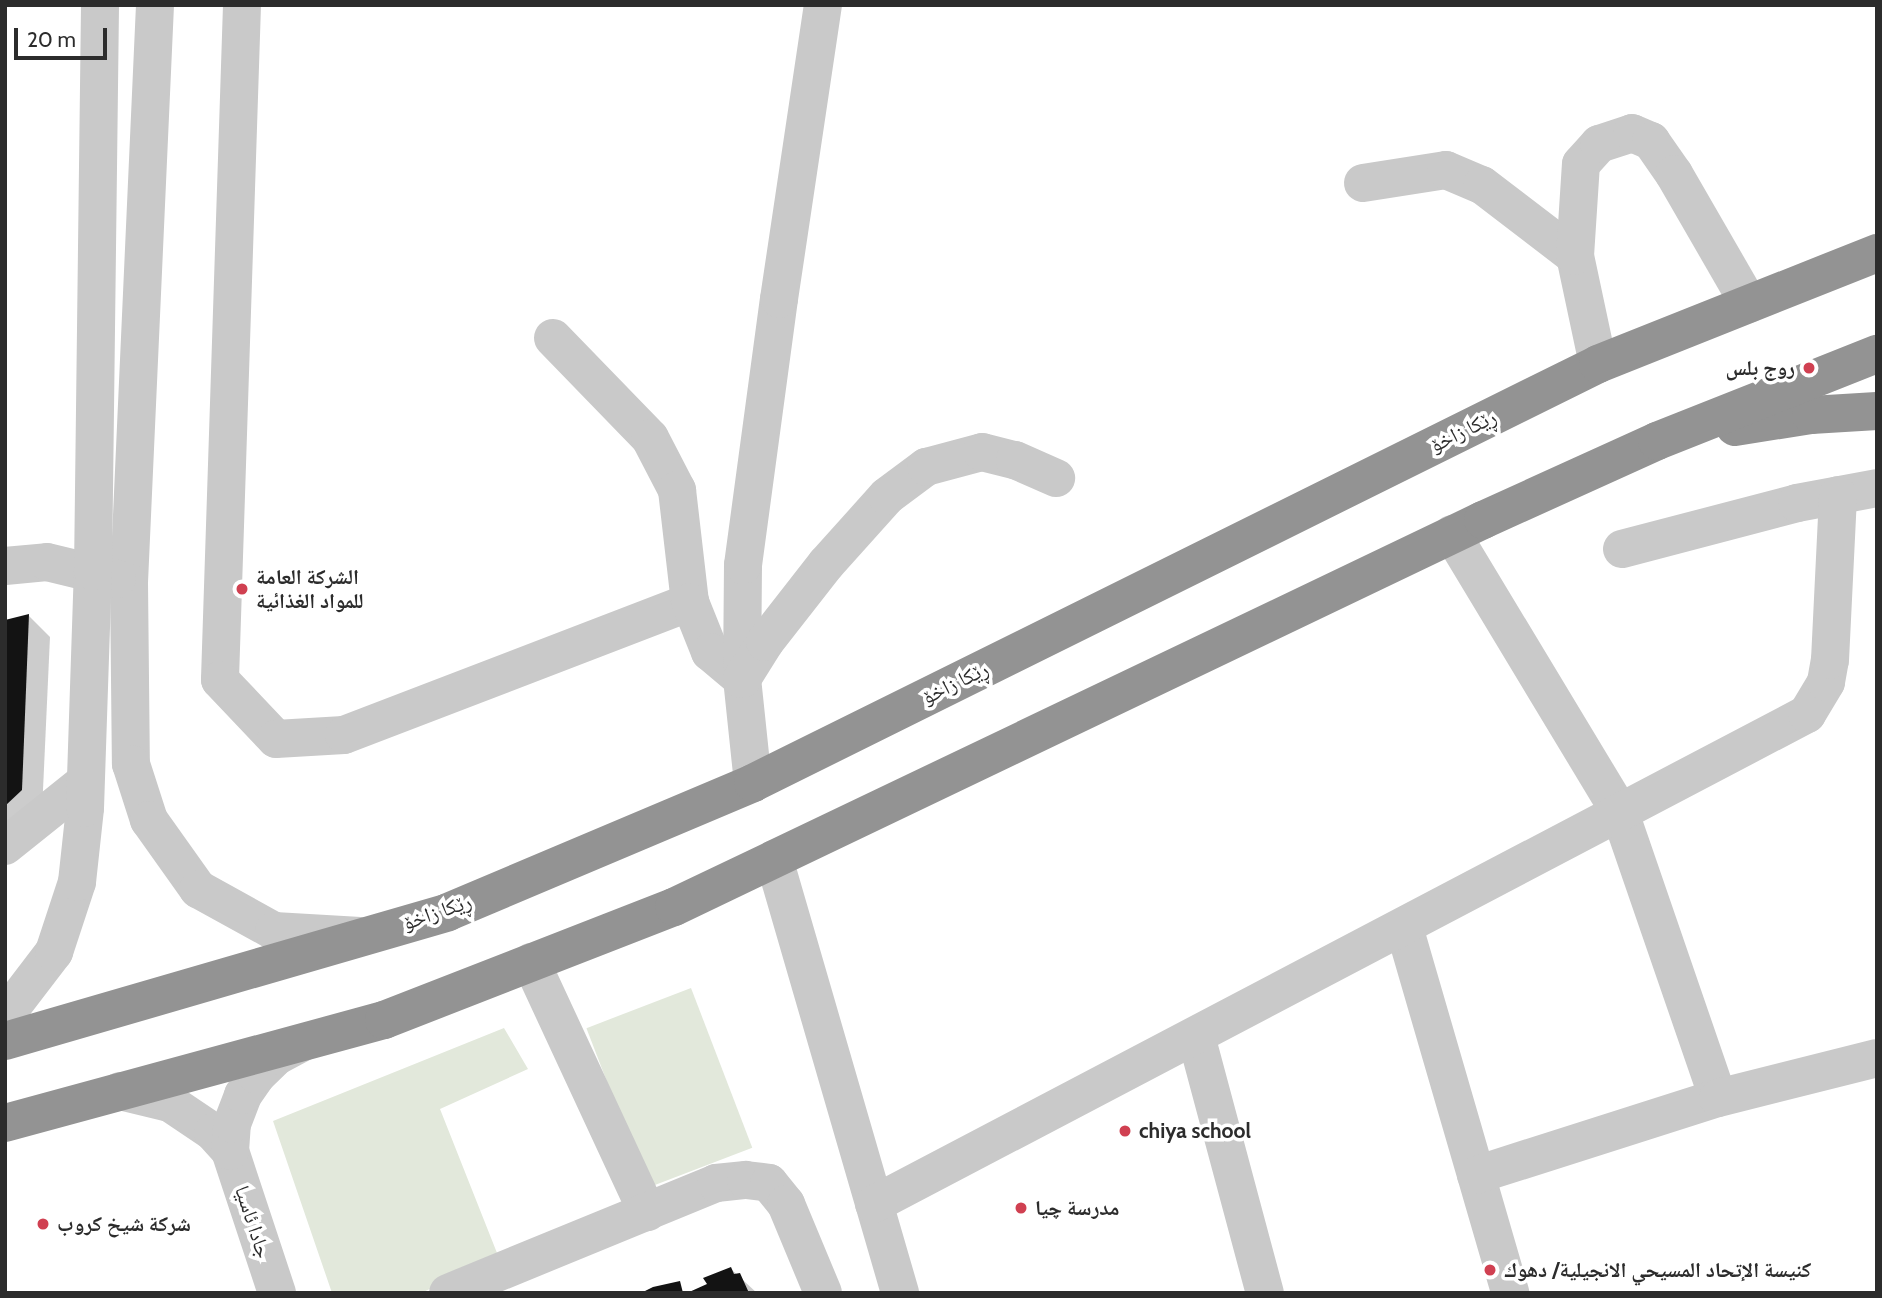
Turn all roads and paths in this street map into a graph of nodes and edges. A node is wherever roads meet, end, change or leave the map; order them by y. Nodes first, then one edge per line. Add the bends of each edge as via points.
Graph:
1 (243, 5) edge
2 (823, 5) edge
3 (100, 9) edge
4 (155, 14) edge
5 (1363, 183) dead end
6 (1877, 237) edge
7 (1877, 253) edge
8 (1575, 256) junction
9 (1796, 285) junction
10 (1749, 304) junction
11 (553, 338) dead end
12 (1877, 354) edge
13 (1598, 364) junction
14 (1877, 411) edge
15 (1657, 441) junction
16 (1056, 478) dead end
17 (1877, 488) edge
18 (1838, 495) junction
19 (1451, 534) junction
20 (1622, 549) dead end
21 (5, 566) edge
22 (93, 571) junction
23 (129, 583) junction
24 (690, 602) junction
25 (742, 679) junction
26 (85, 782) junction
27 (753, 783) junction
28 (1620, 813) junction
29 (5, 846) edge
30 (774, 859) junction
31 (1404, 927) junction
32 (362, 937) junction
33 (531, 962) junction
34 (5, 1016) edge
35 (1196, 1036) junction
36 (5, 1041) edge
37 (301, 1043) junction
38 (1877, 1058) edge
39 (120, 1091) junction
40 (1718, 1098) junction
41 (5, 1123) edge
42 (230, 1151) junction
43 (1476, 1175) junction
44 (874, 1204) junction
45 (647, 1212) junction
46 (277, 1293) edge
47 (448, 1293) edge
48 (823, 1293) edge
49 (900, 1293) edge
50 (1265, 1293) edge
51 (1510, 1293) edge

1 - 24 street via 220,680 276,739 344,735
2 - 25 street via 743,565
3 - 4 street
3 - 22 street
4 - 23 street
5 - 8 street via 1446,170 1482,185
6 - 9 highway
7 - 9 highway, ڕێکا زاخۆ
8 - 10 street via 1581,164 1599,144 1632,133 1651,141 1674,174
8 - 13 street
9 - 10 highway, ڕێکا زاخۆ
10 - 13 highway, ڕێکا زاخۆ
11 - 24 street via 650,438 677,490
12 - 15 highway
13 - 27 highway, ڕێکا زاخۆ
14 - 15 highway via 1811,415
15 - 19 highway
16 - 25 street via 1016,460 982,452 926,467 887,496 826,564
17 - 18 street
18 - 20 street
18 - 28 street via 1830,660 1826,682 1807,714
19 - 28 street
19 - 30 highway
21 - 22 street via 47,562
22 - 23 street
22 - 26 street
23 - 32 street via 131,764 149,820 198,888 274,931
24 - 25 street via 710,652
25 - 27 street
26 - 29 street
26 - 34 street via 77,882 54,953
27 - 32 highway, ڕێکا زاخۆ via 448,912
28 - 31 street
28 - 40 street
30 - 33 highway via 674,907
30 - 44 street
31 - 35 street
31 - 43 street
32 - 36 highway, ڕێکا زاخۆ
33 - 37 highway via 384,1020
33 - 45 street
35 - 44 street
35 - 50 street
37 - 39 highway
37 - 42 street via 277,1056 243,1096 232,1124
38 - 40 street
39 - 41 highway
39 - 42 street via 170,1103 213,1132
40 - 43 street
42 - 46 street, جادا ئاسيا
43 - 51 street
44 - 49 street
45 - 47 street
45 - 48 street via 716,1183 769,1183 786,1205

